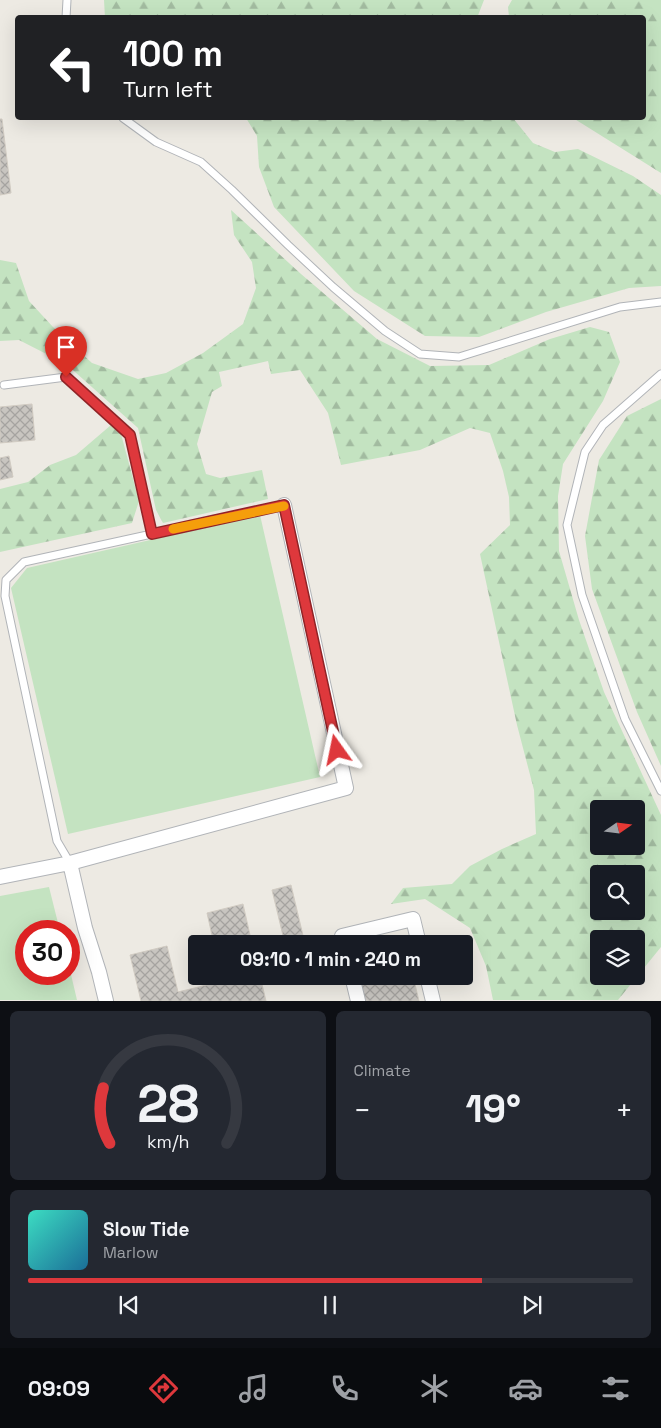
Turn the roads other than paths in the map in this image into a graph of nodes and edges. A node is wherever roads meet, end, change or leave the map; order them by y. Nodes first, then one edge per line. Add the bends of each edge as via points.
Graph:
1 (67, 0) edge
2 (66, 15) edge
3 (126, 120) edge
4 (661, 302) edge
5 (661, 374) edge
6 (4, 385) dead end
7 (284, 505) joint
8 (152, 534) junction
9 (661, 791) edge
10 (70, 862) junction
11 (0, 877) edge
12 (346, 935) edge
13 (417, 935) edge
14 (354, 985) edge
15 (429, 985) edge
16 (106, 1000) edge
17 (358, 1000) edge
18 (433, 1000) edge

1 - 2 lane
3 - 4 lane via 156,142 201,162 333,287 385,331 420,354 459,357 620,307
5 - 9 lane via 603,425 585,452 567,526 582,595 625,719
6 - 8 lane via 66,377 130,435
7 - 8 lane
7 - 10 street via 346,788
8 - 10 lane via 24,562 6,580 5,596 57,841
10 - 11 street
10 - 16 street
12 - 13 street via 413,919
14 - 17 street
15 - 18 street

